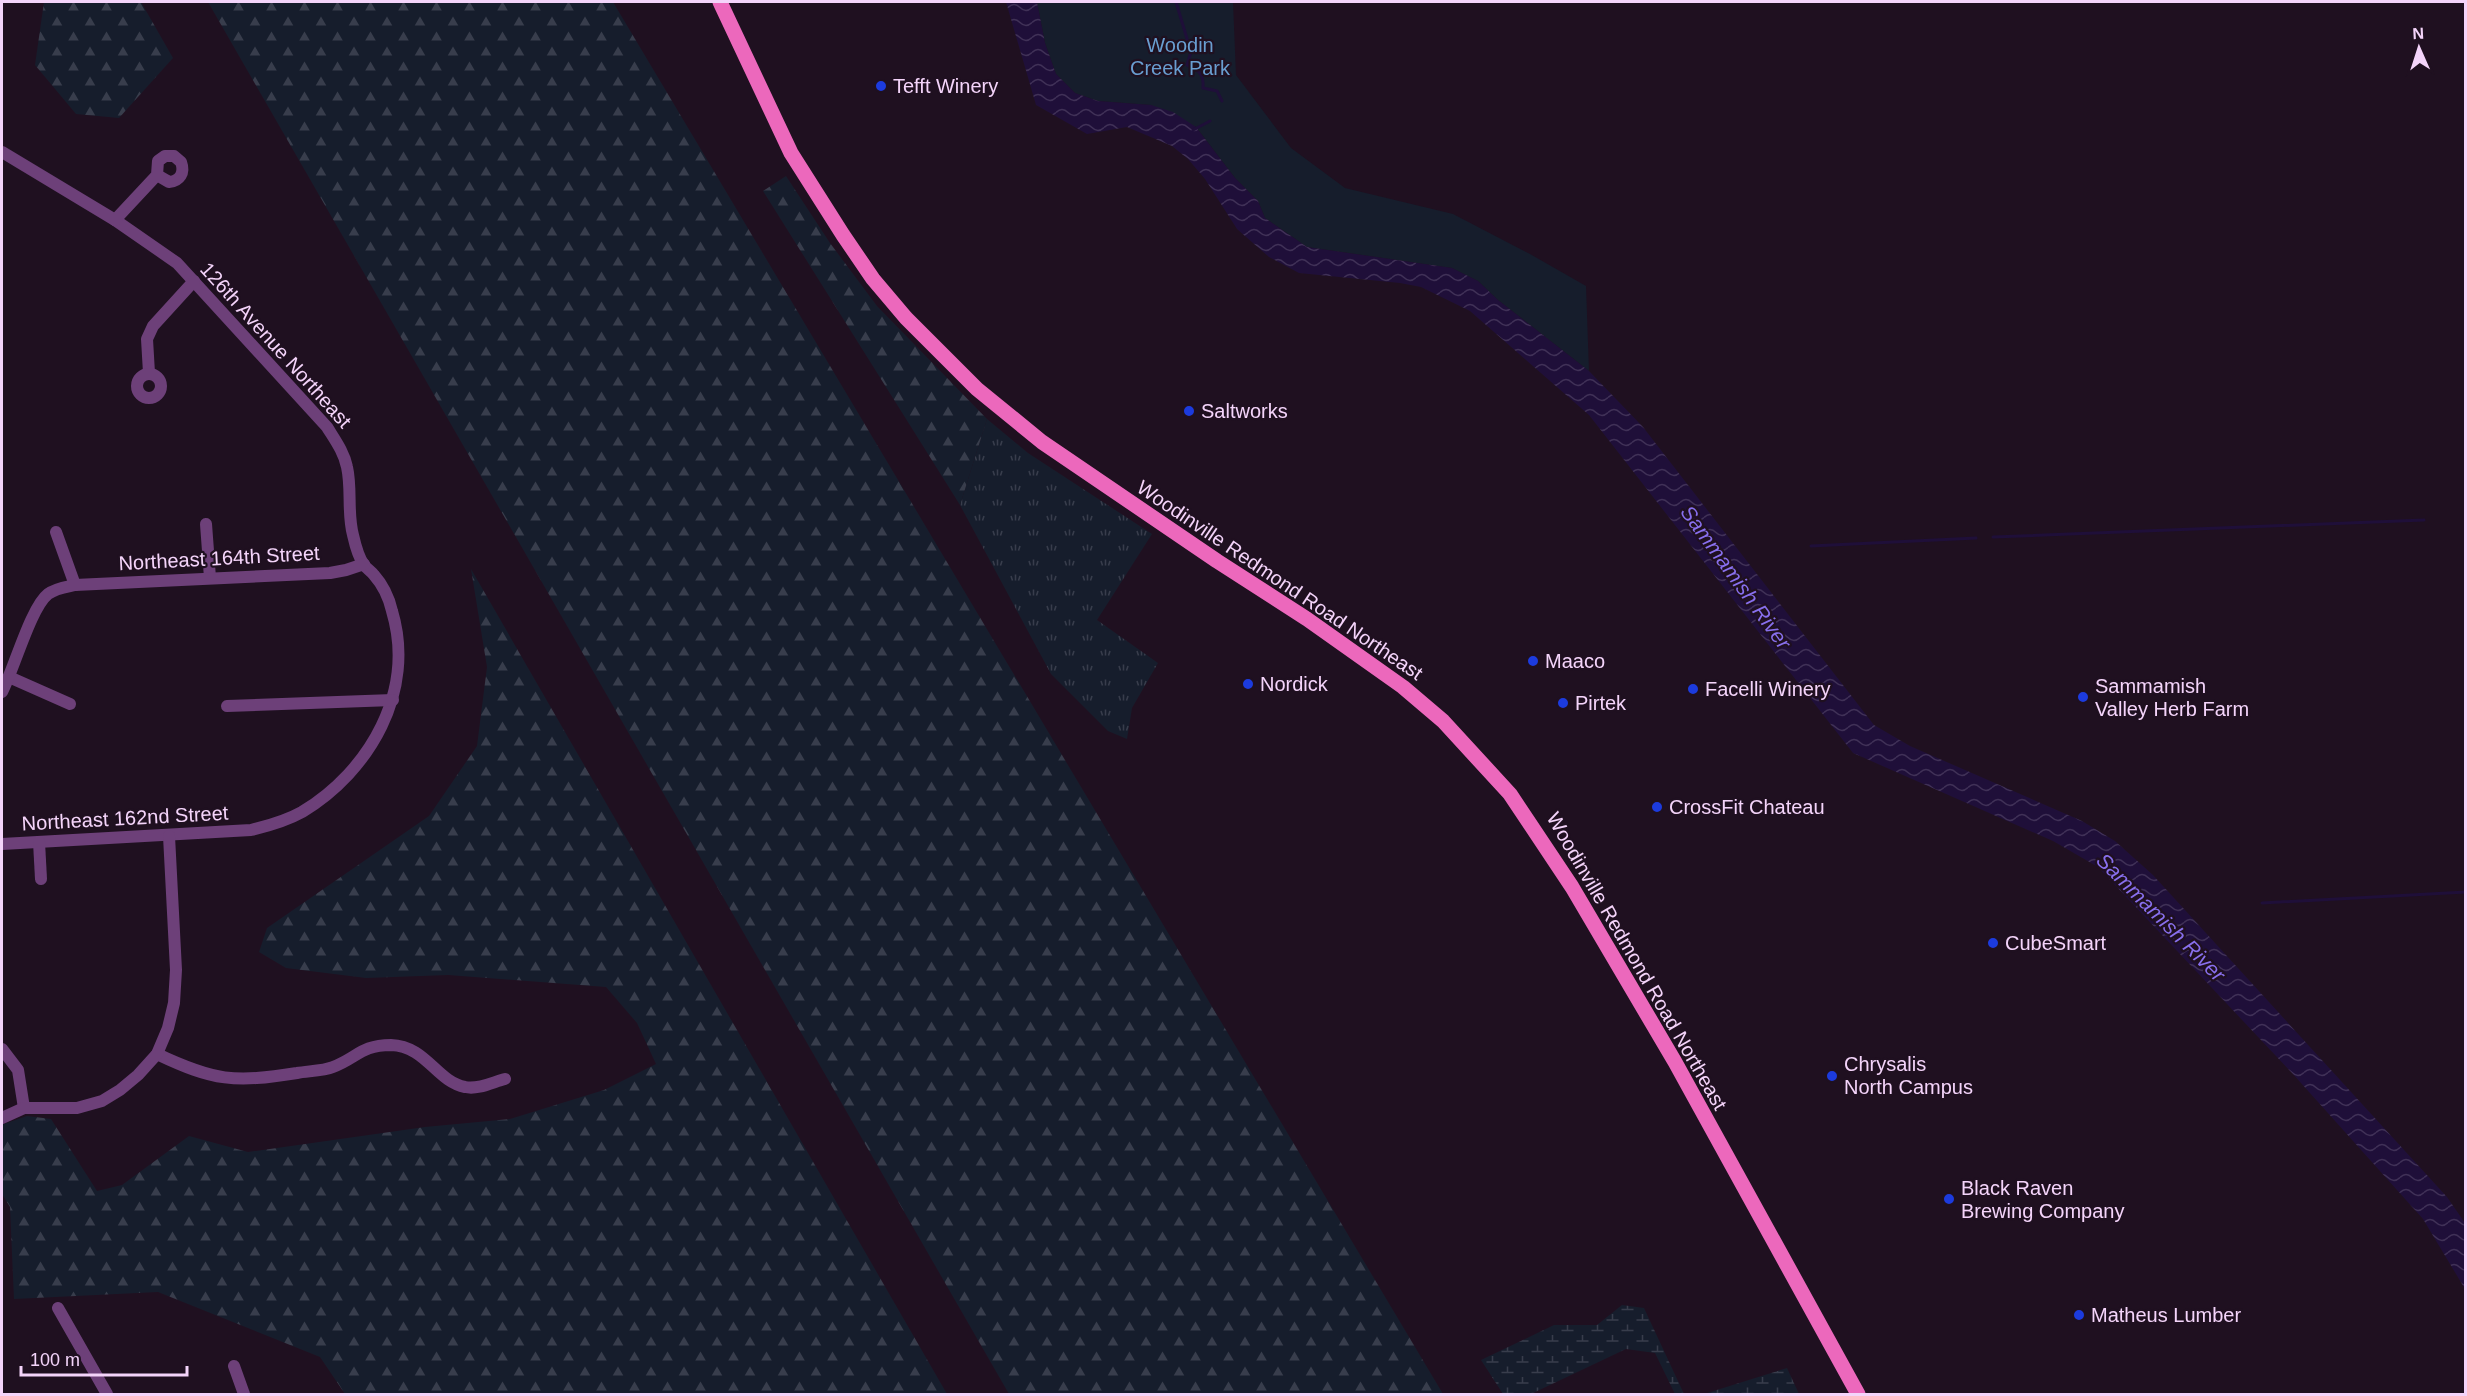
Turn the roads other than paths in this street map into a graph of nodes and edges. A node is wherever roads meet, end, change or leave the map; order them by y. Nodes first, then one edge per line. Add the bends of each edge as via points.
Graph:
1 (720, 2) edge
2 (2, 152) edge
3 (157, 175) dead end
4 (115, 220) junction
5 (194, 281) junction
6 (148, 374) dead end
7 (206, 524) dead end
8 (56, 532) dead end
9 (364, 564) junction
10 (210, 578) junction
11 (75, 585) junction
12 (9, 677) junction
13 (2, 692) edge
14 (393, 700) junction
15 (70, 704) dead end
16 (226, 706) dead end
17 (250, 830) joint
18 (169, 836) junction
19 (39, 842) junction
20 (2, 844) edge
21 (41, 879) dead end
22 (2, 1049) edge
23 (157, 1054) junction
24 (505, 1079) dead end
25 (24, 1108) junction
26 (2, 1118) edge
27 (58, 1308) dead end
28 (234, 1366) dead end
29 (106, 1395) edge
30 (244, 1395) edge
31 (1858, 1395) edge

1 - 31 main road, Woodinville Redmond Road Northeast via 792,153 873,279 906,318 1002,411 1403,687 1445,723 1510,794 1572,887 1675,1062
2 - 4 street, 126th Avenue Northeast
3 - 4 street
4 - 5 street, 126th Avenue Northeast via 177,263
5 - 6 street via 153,326 147,339
5 - 9 street, 126th Avenue Northeast via 327,427 341,449 347,468 353,534
7 - 10 street
8 - 11 street
9 - 10 street, Northeast 164th Street via 330,573
9 - 14 street, 126th Avenue Northeast via 384,588 393,612 399,646
10 - 11 street, Northeast 164th Street
11 - 12 street, Northeast 164th Street via 58,589 43,600
12 - 13 street, Northeast 164th Street
12 - 15 street
14 - 16 street
14 - 17 street, 126th Avenue Northeast via 379,734 329,793 301,812
17 - 18 street, Northeast 162nd Street
18 - 19 street, Northeast 162nd Street
18 - 23 street via 176,970 174,1003
19 - 20 street, Northeast 162nd Street
19 - 21 street
22 - 25 street via 18,1070
23 - 24 street via 192,1071 221,1078 257,1079 332,1068 362,1050 392,1045 416,1052 465,1087
23 - 25 street via 138,1075 102,1101 77,1108
25 - 26 street
27 - 29 street
28 - 30 street

